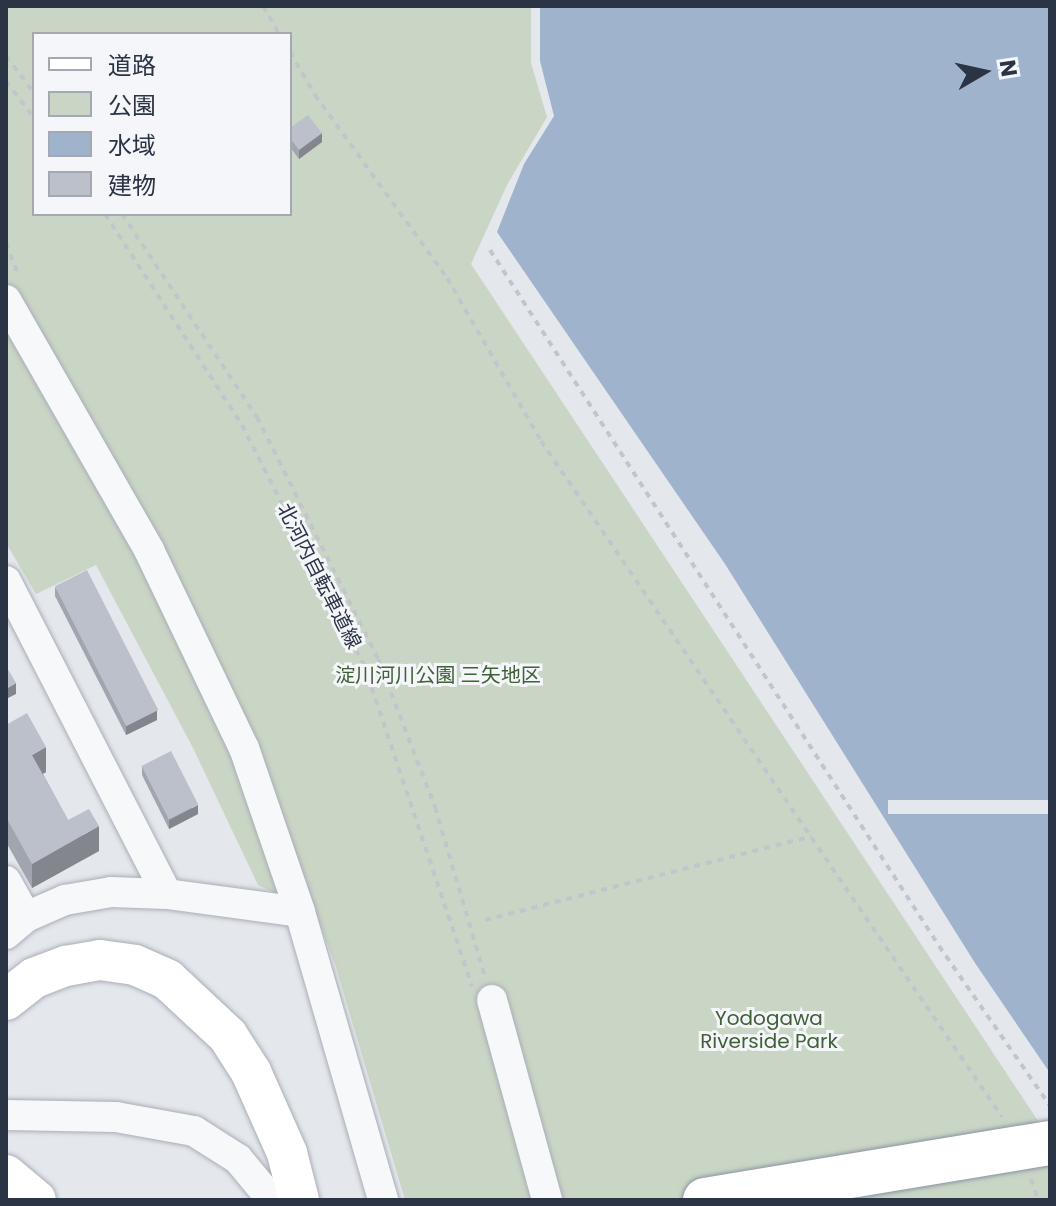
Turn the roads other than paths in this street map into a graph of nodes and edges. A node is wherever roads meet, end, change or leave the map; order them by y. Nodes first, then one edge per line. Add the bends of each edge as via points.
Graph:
1 (6, 300) edge
2 (6, 581) edge
3 (6, 881) edge
4 (167, 894) junction
5 (300, 912) junction
6 (16, 925) edge
7 (482, 994) road end
8 (6, 1000) edge
9 (6, 1115) edge
10 (1038, 1156) edge
11 (6, 1175) edge
12 (36, 1200) edge
13 (272, 1200) edge
14 (299, 1200) edge
15 (383, 1200) edge
16 (547, 1200) edge
17 (705, 1200) edge

1 - 5 street via 149,550 244,748
2 - 4 street
3 - 6 street
4 - 5 street
4 - 6 street via 111,892 65,900
5 - 15 street
7 - 16 street
8 - 14 main road via 34,978 100,960 135,965 168,980 228,1036 251,1072 287,1153
9 - 13 street via 116,1117 194,1131 238,1159
10 - 17 highway, bridge
11 - 12 main road

